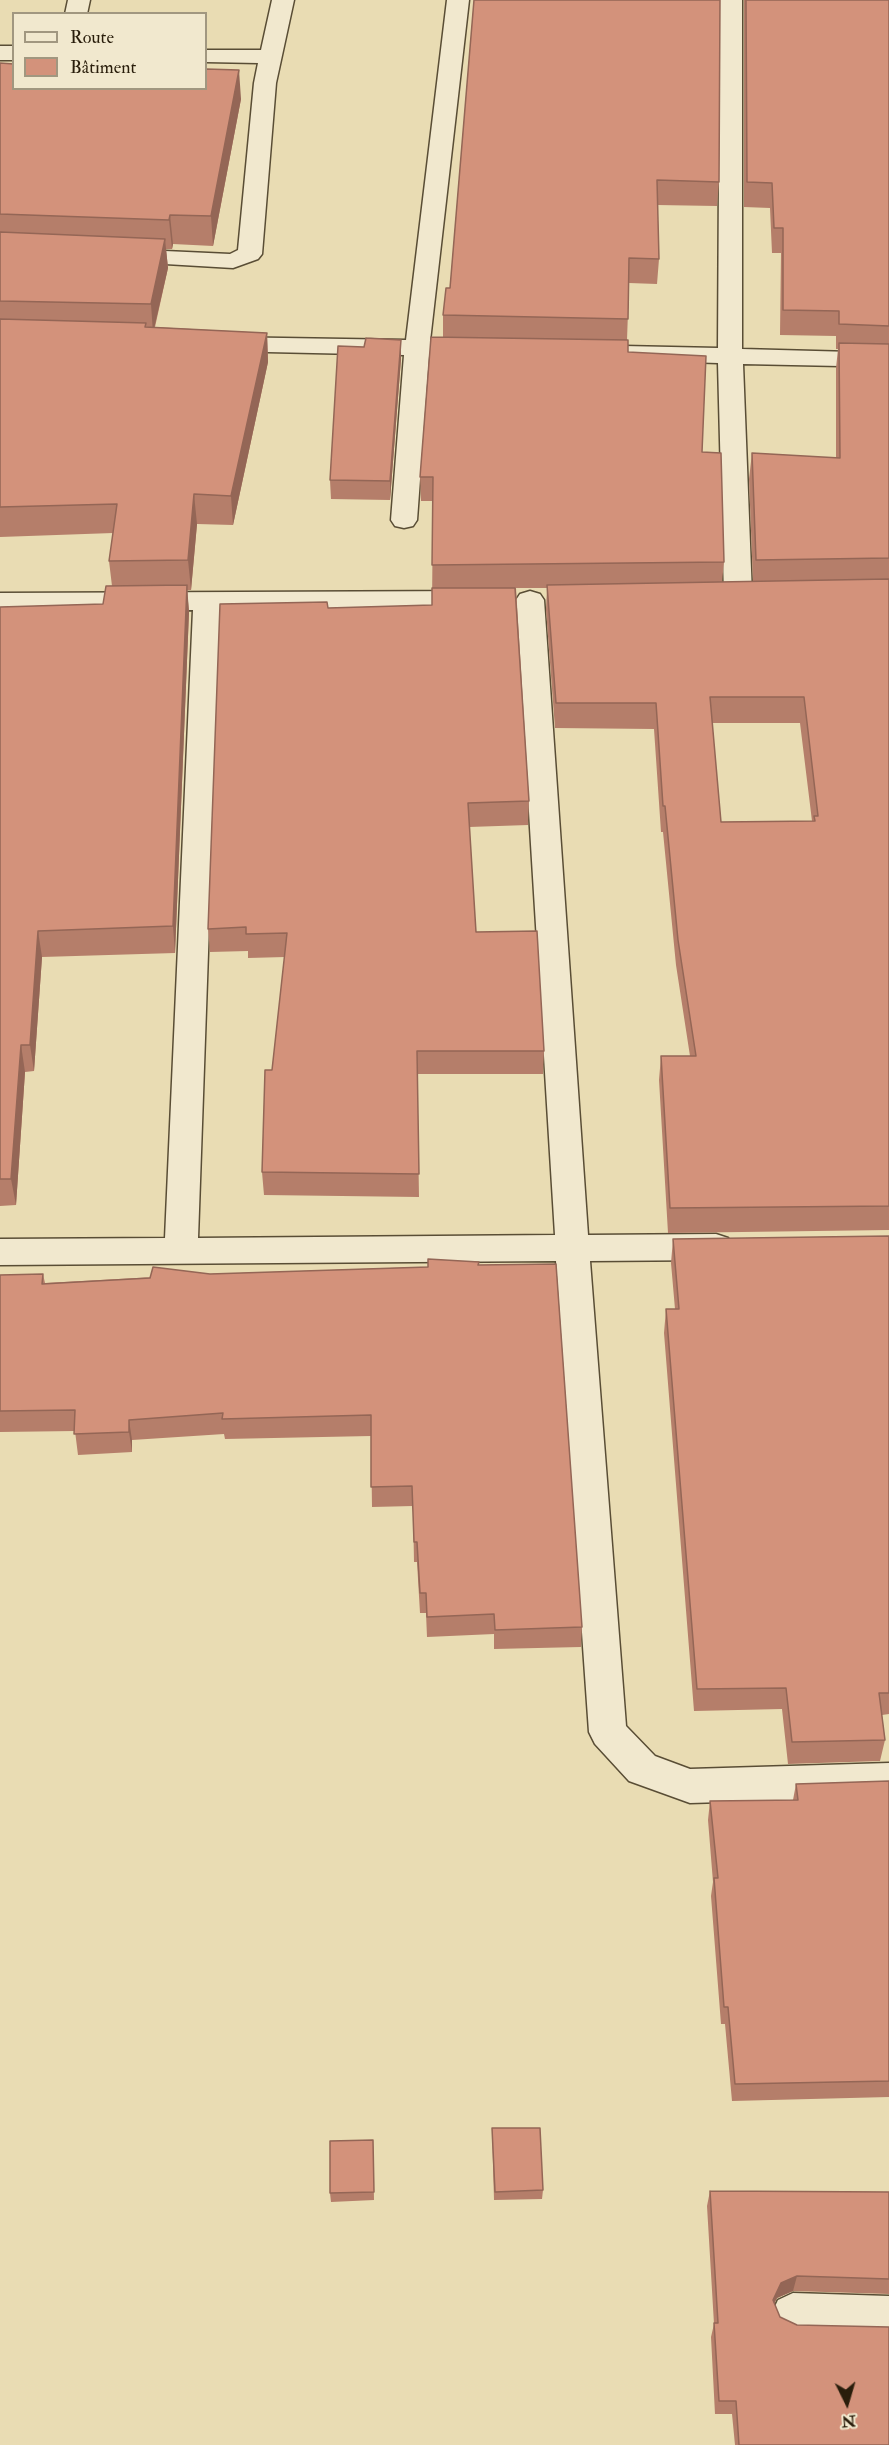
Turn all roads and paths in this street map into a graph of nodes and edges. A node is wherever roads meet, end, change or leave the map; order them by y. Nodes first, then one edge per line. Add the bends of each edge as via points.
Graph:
1 (283, 0) edge
2 (458, 0) edge
3 (731, 0) edge
4 (207, 56) edge
5 (269, 57) junction
6 (95, 255) edge
7 (195, 343) edge
8 (419, 348) junction
9 (497, 350) edge
10 (602, 352) edge
11 (730, 356) junction
12 (889, 360) edge
13 (404, 520) dead end
14 (738, 595) edge
15 (207, 601) junction
16 (0, 602) edge
17 (748, 1247) edge
18 (572, 1250) junction
19 (181, 1251) junction
20 (0, 1252) edge
21 (889, 1780) edge
22 (793, 2315) dead end
23 (889, 2318) edge

1 - 5 street
2 - 8 street
3 - 11 street
4 - 5 street
5 - 6 street via 250,254 233,261
7 - 8 street
8 - 9 street
8 - 13 street
10 - 11 street
11 - 12 street
11 - 14 street
15 - 16 street
15 - 18 street via 541,600
15 - 19 street
17 - 18 street
18 - 19 street
18 - 21 street via 608,1732 642,1769 690,1786
19 - 20 street
22 - 23 street

